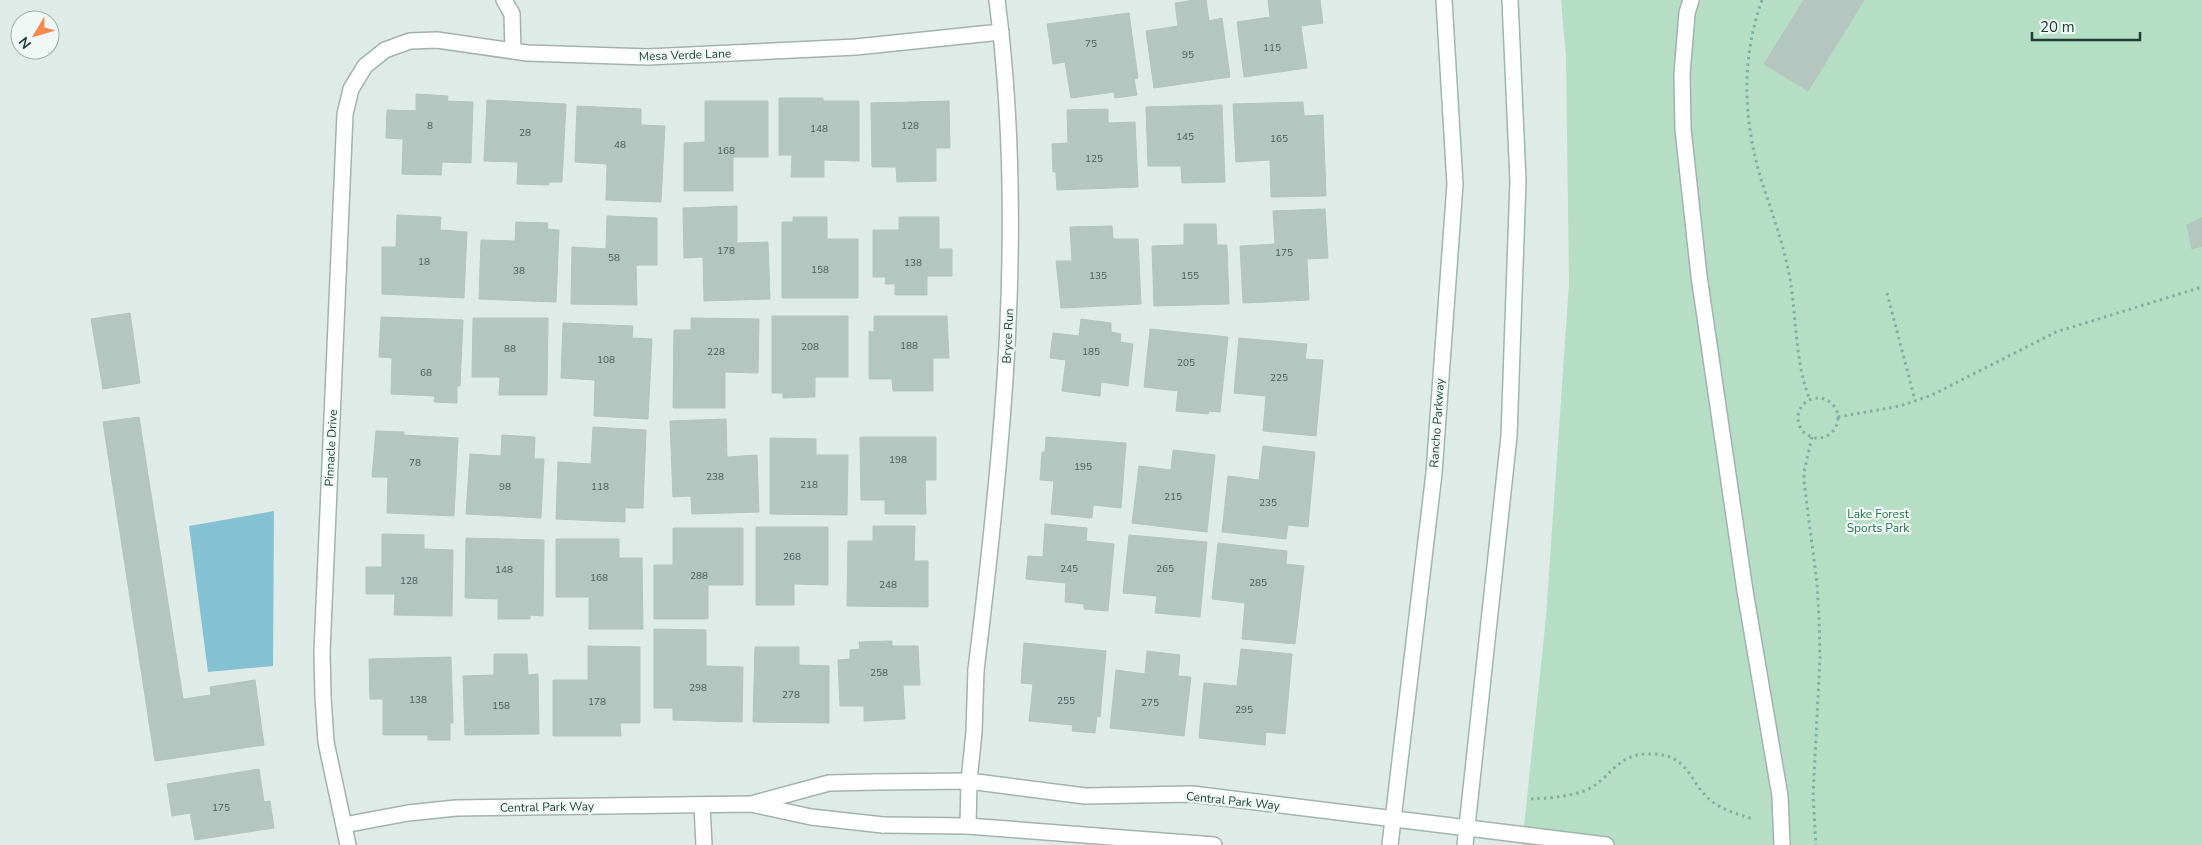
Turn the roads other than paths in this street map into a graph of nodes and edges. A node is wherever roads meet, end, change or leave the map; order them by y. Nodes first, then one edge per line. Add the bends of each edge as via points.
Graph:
1 (504, 0) edge
2 (997, 0) edge
3 (1444, 0) edge
4 (1510, 0) edge
5 (1691, 0) edge
6 (1001, 32) junction
7 (513, 51) junction
8 (374, 57) joint
9 (969, 781) junction
10 (751, 804) junction
11 (702, 806) junction
12 (1393, 820) junction
13 (344, 826) junction
14 (968, 826) junction
15 (1467, 829) junction
16 (348, 845) edge
17 (704, 845) edge
18 (1214, 845) edge
19 (1390, 845) edge
20 (1466, 845) edge
21 (1606, 845) edge
22 (1782, 845) edge

1 - 7 street via 512,14
2 - 6 street, Bryce Run
3 - 12 street, Rancho Parkway via 1455,184 1434,474
4 - 15 street via 1518,181 1509,436
5 - 22 street via 1687,14 1683,102 1698,267 1745,591 1780,796
6 - 7 street, Mesa Verde Lane via 856,47 658,56
6 - 9 street, Bryce Run via 1007,117 1008,347 976,670
7 - 8 street, Mesa Verde Lane via 423,39 398,44
8 - 13 street, Pinnacle Drive via 351,88 346,114 324,620 326,742
9 - 10 street, Central Park Way via 829,783
9 - 12 street, Central Park Way via 1085,796 1192,794
9 - 14 street
10 - 11 street, Central Park Way
10 - 14 street, Central Park Way via 811,817 883,825
11 - 13 street, Central Park Way via 456,808 408,813
11 - 17 street
12 - 15 street, Central Park Way
12 - 19 street, Rancho Parkway
13 - 16 street, Pinnacle Drive
14 - 18 street, Central Park Way
15 - 20 street
15 - 21 street, Central Park Way

